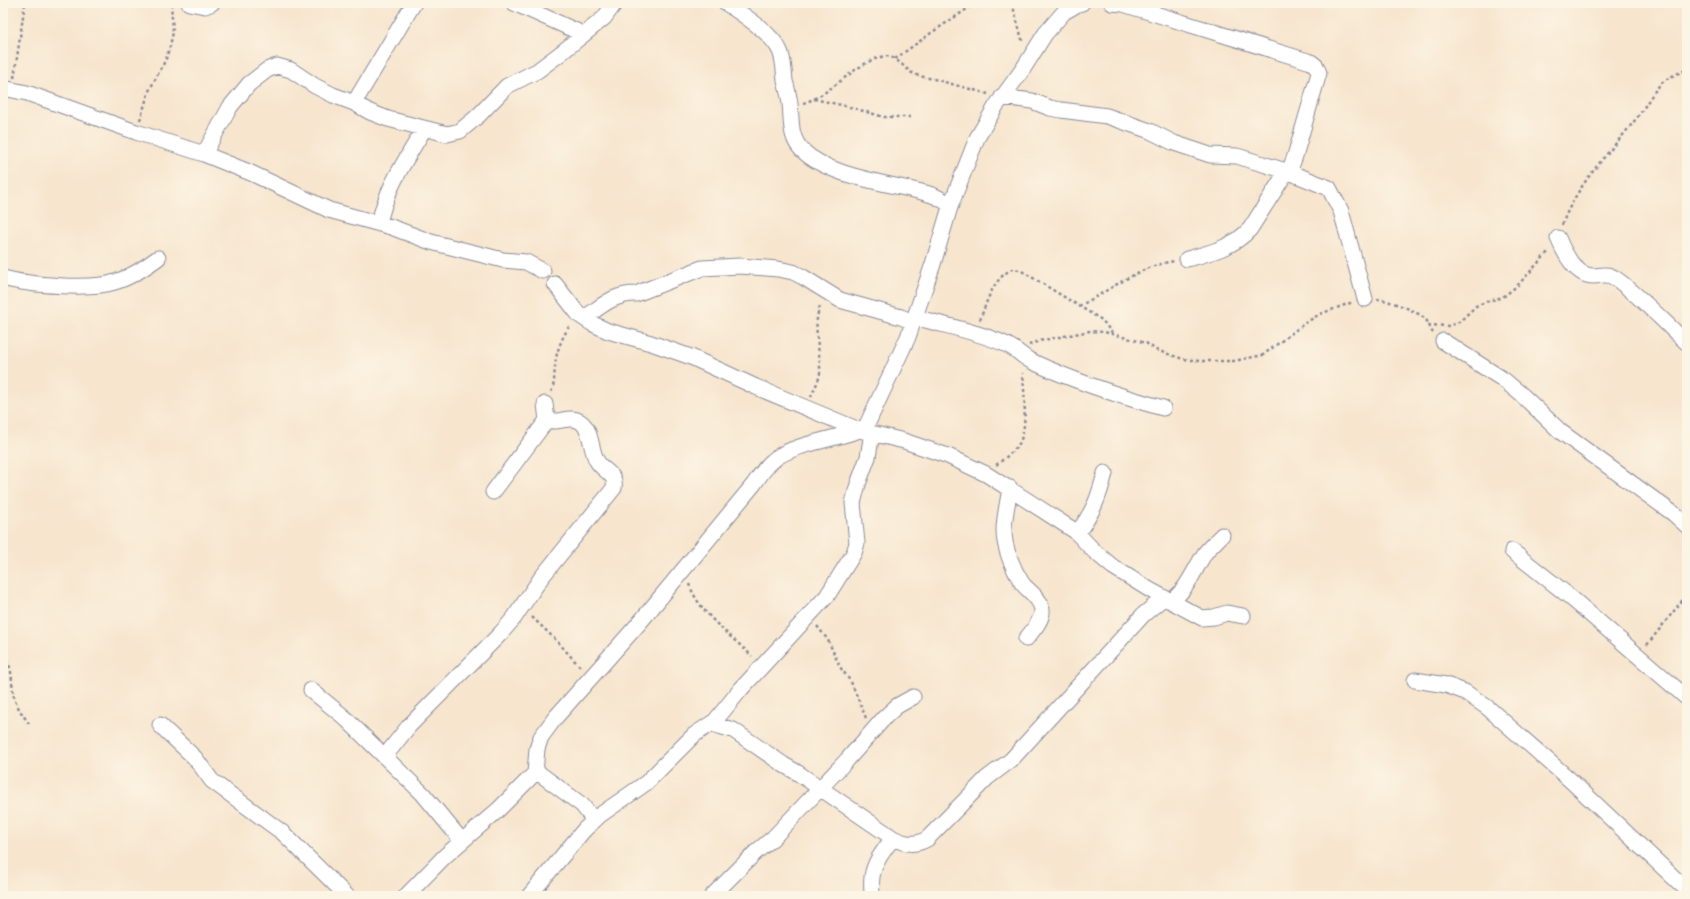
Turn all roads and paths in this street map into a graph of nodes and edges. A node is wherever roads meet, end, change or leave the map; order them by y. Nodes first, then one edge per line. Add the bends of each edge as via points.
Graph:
1 (25, 3) edge
2 (171, 3) edge
3 (189, 3) edge
4 (212, 3) edge
5 (414, 3) edge
6 (514, 3) edge
7 (616, 3) edge
8 (726, 3) edge
9 (976, 3) edge
10 (1012, 3) edge
11 (1082, 3) edge
12 (1112, 3) edge
13 (582, 34) junction
14 (895, 59) junction
15 (1029, 60) junction
16 (1687, 69) edge
17 (7, 89) edge
18 (1002, 97) junction
19 (814, 99) junction
20 (354, 103) junction
21 (790, 104) junction
22 (910, 117) dead end
23 (424, 129) junction
24 (136, 132) junction
25 (204, 154) junction
26 (1288, 171) junction
27 (951, 205) junction
28 (379, 224) junction
29 (1558, 238) junction
30 (158, 258) dead end
31 (1187, 260) joint
32 (543, 271) dead end
33 (3, 278) edge
34 (555, 284) dead end
35 (826, 293) junction
36 (1365, 299) junction
37 (1079, 306) junction
38 (580, 315) junction
39 (914, 319) junction
40 (1428, 326) junction
41 (975, 334) junction
42 (1112, 334) junction
43 (1443, 341) joint
44 (1687, 343) edge
45 (1019, 353) junction
46 (545, 404) joint
47 (806, 408) junction
48 (1163, 408) dead end
49 (547, 420) junction
50 (865, 431) junction
51 (1105, 473) dead end
52 (986, 474) junction
53 (1010, 488) junction
54 (493, 492) dead end
55 (1687, 526) edge
56 (1077, 533) junction
57 (1222, 535) dead end
58 (1512, 550) dead end
59 (684, 570) junction
60 (1685, 597) dead end
61 (1168, 600) junction
62 (521, 608) junction
63 (1243, 616) dead end
64 (808, 617) junction
65 (1026, 639) dead end
66 (3, 655) edge
67 (1638, 656) junction
68 (763, 667) junction
69 (590, 679) junction
70 (1415, 680) dead end
71 (311, 690) dead end
72 (913, 697) dead end
73 (1687, 698) edge
74 (712, 724) junction
75 (30, 725) dead end
76 (160, 725) dead end
77 (871, 733) junction
78 (385, 756) junction
79 (536, 771) junction
80 (820, 788) junction
81 (594, 820) junction
82 (893, 838) junction
83 (462, 841) junction
84 (1685, 891) edge
85 (347, 896) edge
86 (406, 896) edge
87 (529, 896) edge
88 (712, 896) edge
89 (872, 896) edge

1 - 17 path
2 - 24 path via 173,32 170,46 149,91
3 - 4 street via 205,6
5 - 20 street
6 - 13 street
7 - 13 street via 604,18
8 - 21 street via 760,29 780,50
9 - 14 path
10 - 15 path
11 - 15 street via 1064,12 1044,34
12 - 26 street via 1124,4 1250,42 1311,62 1316,66 1319,73 1295,156
13 - 23 street via 537,70 507,86 460,131 447,134
14 - 18 path via 902,67 915,74
14 - 19 path via 881,56 848,74
15 - 18 street
16 - 29 path via 1665,80 1582,184
17 - 24 street via 27,93
18 - 26 street via 1032,101 1061,110 1107,116 1210,155 1237,156
18 - 27 street via 977,138
19 - 21 path
19 - 22 path via 884,117
20 - 23 street via 388,119
20 - 25 street via 315,86 291,70 277,66 248,84 230,107
21 - 27 street via 790,124 795,141 801,150 812,158 828,167 931,195
23 - 28 street via 390,187
24 - 25 street
25 - 28 street via 252,173 329,210
26 - 31 street via 1243,238 1220,250
26 - 36 street via 1329,188 1341,211
27 - 39 street
28 - 32 street via 465,251 503,260 526,262
29 - 40 path via 1536,266 1503,297 1476,306 1459,322 1449,326
29 - 44 street via 1567,256 1581,273 1588,276 1603,274 1619,281
30 - 33 street via 134,274 104,285 40,284
31 - 37 path via 1166,262 1147,270
34 - 38 street
35 - 38 street via 803,277 778,268 702,268 636,294 617,296
35 - 39 street via 840,300
35 - 47 path via 818,311 816,328 820,374
36 - 40 path via 1392,302 1421,315
36 - 42 path via 1320,314 1262,355 1234,361 1184,359 1156,350 1146,343
37 - 41 path via 1020,270 1012,269 999,278 993,287
37 - 42 path via 1102,320
38 - 46 path via 558,349 553,388 545,399
38 - 47 street via 608,331 691,357
39 - 41 street
39 - 50 street
40 - 43 path
41 - 45 street via 1006,344
42 - 45 path via 1090,331 1039,341
43 - 55 street via 1504,380 1560,432
45 - 48 street via 1033,362 1078,380
45 - 52 path via 1024,408 1022,432 1019,443 1012,452
46 - 49 street
47 - 50 street
49 - 54 street
49 - 62 street via 577,420 584,425 597,462 615,482 611,493 541,578
50 - 52 street via 928,449
50 - 59 street via 790,451 777,457
50 - 64 street via 868,457 854,503 857,532 854,553 832,589
51 - 56 street via 1095,507
52 - 53 street
53 - 56 street
53 - 65 street via 1004,532 1006,545 1015,570 1023,584 1041,603 1042,611
56 - 61 street via 1113,567
57 - 61 street via 1206,551 1180,594
58 - 67 street
59 - 68 path via 697,602
59 - 69 street
60 - 67 path
61 - 63 street via 1202,618 1227,613
61 - 82 street via 1161,600 1143,615 1016,755 987,778 927,839 920,844 909,844
62 - 69 path via 557,641
62 - 78 street via 501,633 409,726
64 - 68 street
64 - 77 path via 828,640 840,667 851,682
66 - 75 path via 8,660 15,701
67 - 73 street
68 - 74 street
69 - 79 street via 541,737 537,749
70 - 84 street via 1446,685 1465,692 1488,708 1569,779
71 - 78 street
72 - 77 street via 897,706
74 - 80 street via 733,730
74 - 81 street via 694,735 646,783
76 - 85 street via 195,758 212,781 283,833
77 - 80 street
78 - 83 street via 423,794
79 - 81 street via 582,805
79 - 83 street via 498,810
80 - 82 street
80 - 88 street via 773,838
81 - 87 street
82 - 89 street via 874,869 871,879
83 - 86 street

